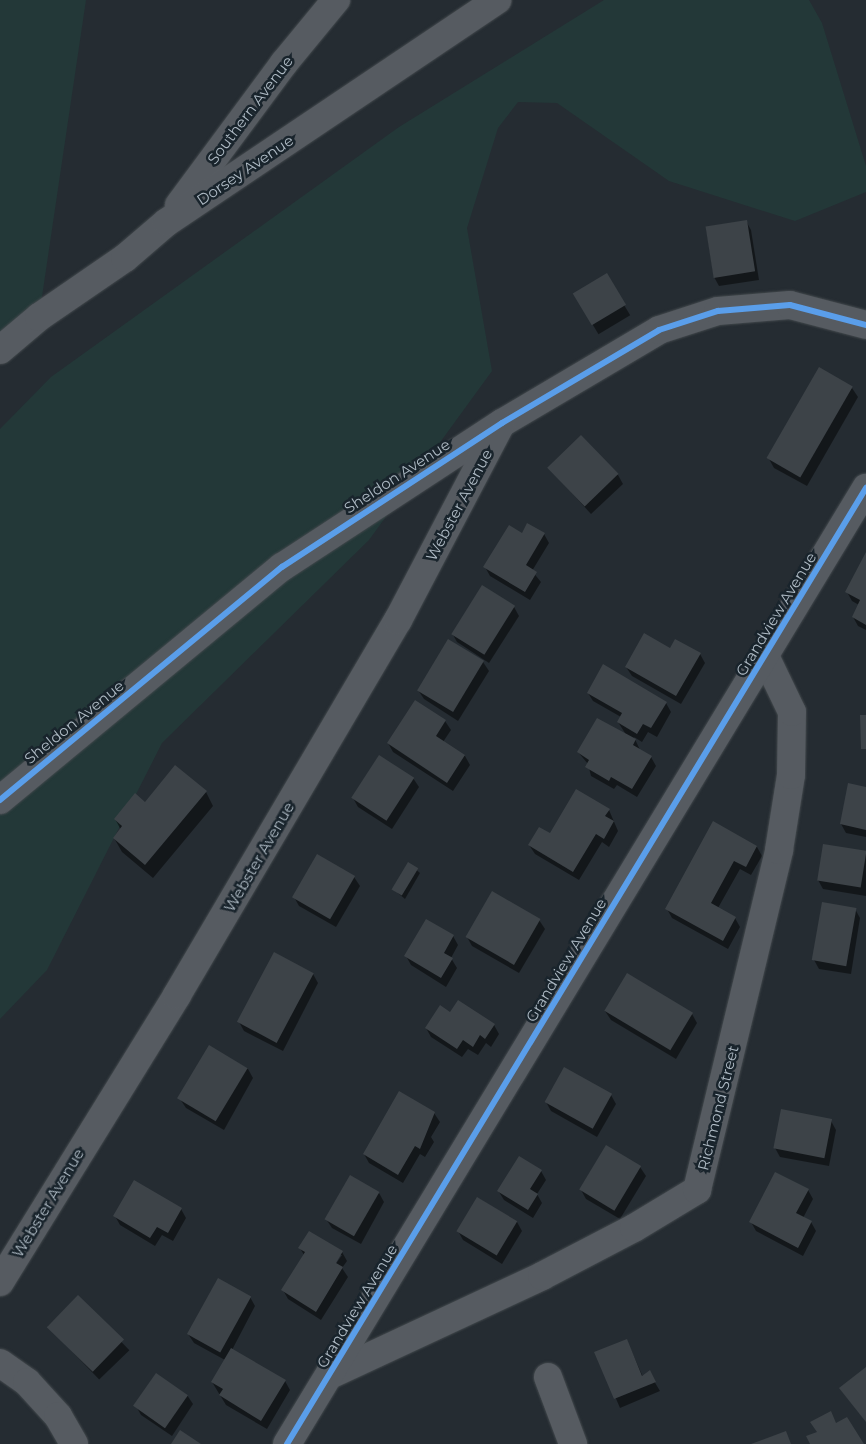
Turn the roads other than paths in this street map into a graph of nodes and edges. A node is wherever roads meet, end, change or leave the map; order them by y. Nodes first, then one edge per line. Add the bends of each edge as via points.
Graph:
1 (336, 0) edge
2 (497, 0) edge
3 (167, 222) junction
4 (866, 325) edge
5 (0, 350) edge
6 (502, 423) junction
7 (866, 488) edge
8 (765, 656) junction
9 (0, 800) edge
10 (0, 1282) edge
11 (0, 1363) edge
12 (330, 1375) junction
13 (548, 1377) dead end
14 (74, 1444) edge
15 (287, 1444) edge
16 (573, 1444) edge

1 - 3 street, Southern Avenue via 284,63
2 - 3 street, Dorsey Avenue
3 - 5 street, Dorsey Avenue via 125,258 39,317
4 - 6 street, Sheldon Avenue via 790,305 718,311 659,330
6 - 9 street, Sheldon Avenue via 282,567
6 - 10 street, Webster Avenue via 388,637 177,995
7 - 8 street, Grandview Avenue
8 - 12 street, Grandview Avenue
8 - 12 street, Richmond Street via 792,712 791,775 777,860 698,1190 542,1276
11 - 14 street via 28,1382 58,1416
12 - 15 street, Grandview Avenue
13 - 16 street

